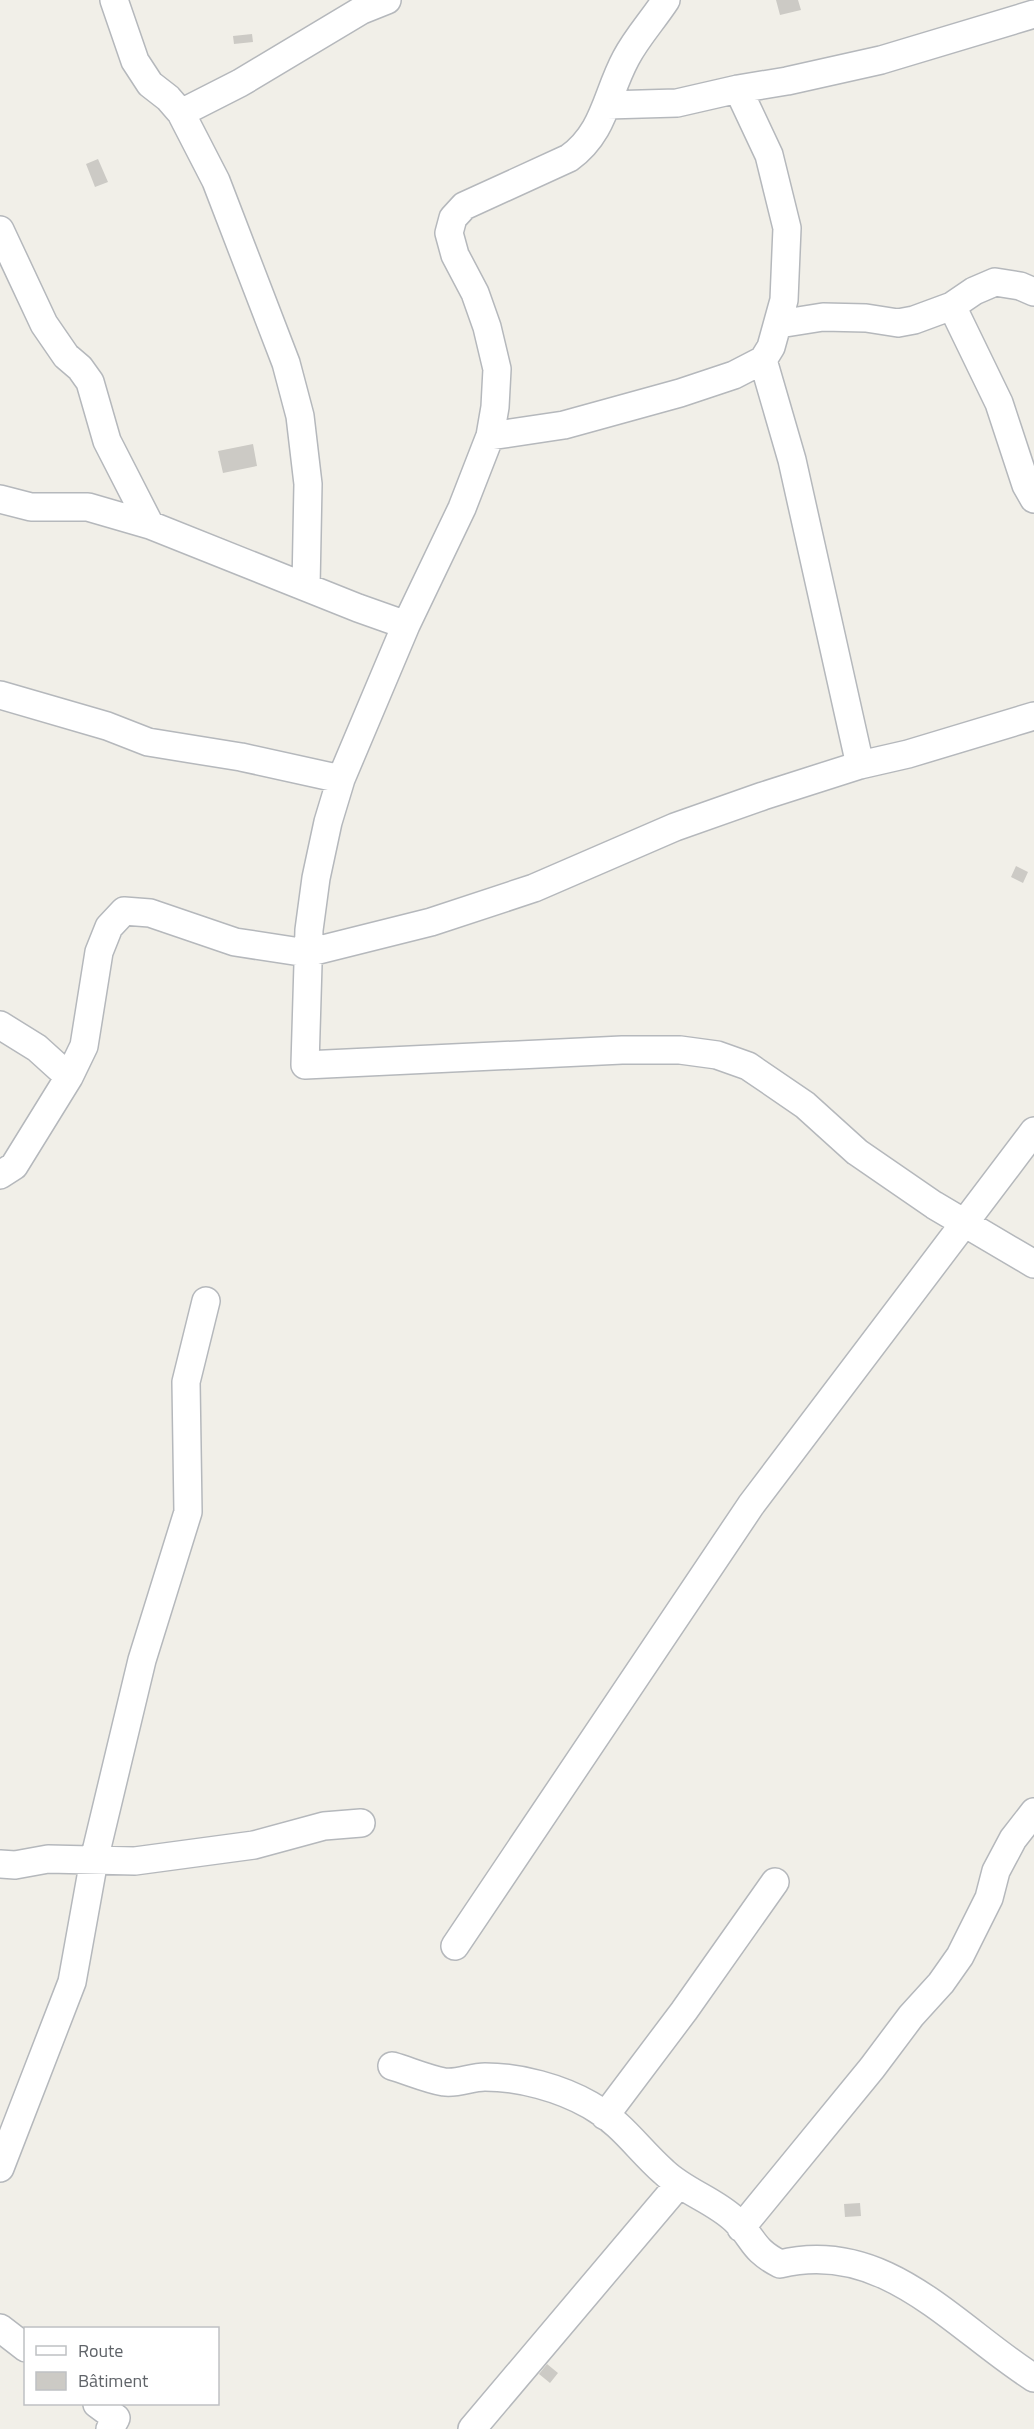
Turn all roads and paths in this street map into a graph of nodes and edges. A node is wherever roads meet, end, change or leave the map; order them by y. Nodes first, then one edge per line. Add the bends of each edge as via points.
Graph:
1 (114, 0) edge
2 (387, 0) edge
3 (661, 1) edge
4 (1034, 14) edge
5 (738, 89) junction
6 (607, 105) junction
7 (181, 113) junction
8 (0, 230) edge
9 (1034, 292) edge
10 (952, 306) junction
11 (778, 324) junction
12 (763, 360) junction
13 (490, 436) junction
14 (0, 499) edge
15 (1034, 500) edge
16 (150, 525) junction
17 (306, 587) junction
18 (406, 626) junction
19 (0, 696) edge
20 (1034, 716) edge
21 (860, 765) junction
22 (341, 779) junction
23 (307, 953) junction
24 (0, 1025) edge
25 (69, 1077) junction
26 (1034, 1131) edge
27 (0, 1176) edge
28 (965, 1221) junction
29 (1034, 1264) edge
30 (206, 1301) dead end
31 (1034, 1812) edge
32 (361, 1823) dead end
33 (94, 1860) junction
34 (0, 1864) edge
35 (774, 1882) dead end
36 (455, 1946) dead end
37 (392, 2066) dead end
38 (606, 2116) junction
39 (0, 2168) edge
40 (680, 2184) junction
41 (741, 2229) junction
42 (0, 2328) edge
43 (24, 2346) edge
44 (1034, 2378) edge
45 (100, 2405) edge
46 (110, 2429) edge
47 (472, 2429) edge

1 - 7 street via 135,61 150,84
2 - 7 street via 362,10 240,83
3 - 6 street via 626,58
4 - 5 street via 881,60
5 - 6 street via 677,103
5 - 11 street via 769,155 787,228 784,300
6 - 13 street via 583,148 465,206 453,218 449,233 455,255 475,293 497,369
7 - 17 street via 216,181 286,363 300,416 308,484
8 - 16 street via 44,324 90,382 107,441
9 - 10 street via 995,282
10 - 11 street via 898,323 823,317
10 - 15 street via 999,403
11 - 12 street
12 - 13 street via 734,375 564,425
12 - 21 street via 792,460
13 - 18 street via 462,508
14 - 16 street via 31,507 88,507
16 - 17 street
17 - 18 street
18 - 22 street
19 - 22 street via 148,742
20 - 21 street
21 - 23 street via 675,827 534,888 431,922
22 - 23 street via 316,878
23 - 25 street via 235,942 150,912 124,911 109,927 99,952 84,1046
23 - 28 street via 305,1065 622,1050 680,1050 717,1055 748,1066 805,1105 857,1152 934,1205
24 - 25 street via 37,1048
25 - 27 street via 14,1166
26 - 28 street
28 - 29 street
28 - 36 street via 751,1505
30 - 33 street via 186,1382 188,1512 142,1660
31 - 41 street via 1013,1839 996,1871 985,1906 960,1956
32 - 33 street via 324,1826 254,1845 177,1856
33 - 34 street
33 - 39 street via 72,1982
35 - 38 street
37 - 38 street via 446,2082 483,2077 526,2082 568,2094
38 - 40 street
40 - 41 street via 711,2201
40 - 47 street
41 - 44 street via 763,2255 780,2264 799,2259 849,2263 900,2282
42 - 43 street
45 - 46 street via 116,2418

